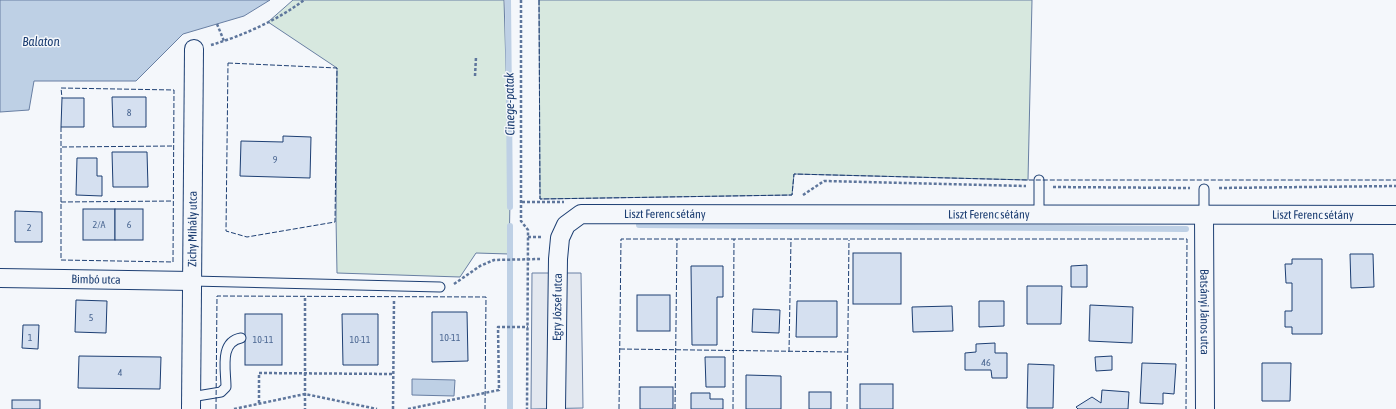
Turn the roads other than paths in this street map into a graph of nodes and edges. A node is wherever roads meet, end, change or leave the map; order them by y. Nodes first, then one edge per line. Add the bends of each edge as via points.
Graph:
1 (194, 49) road end
2 (1039, 183) road end
3 (1204, 189) road end
4 (576, 208) joint
5 (1204, 215) junction
6 (1396, 215) edge
7 (1039, 216) junction
8 (0, 278) edge
9 (192, 281) junction
10 (440, 287) road end
11 (241, 338) dead end
12 (191, 403) edge
13 (556, 409) edge
14 (1206, 409) edge

1 - 9 street, Zichy Mihály utca
2 - 7 lane
3 - 5 lane
4 - 7 street, Liszt Ferenc sétány
4 - 13 street, Egry József utca via 560,238
5 - 6 street, Liszt Ferenc sétány
5 - 7 street, Liszt Ferenc sétány
5 - 14 street, Batsányi János utca
8 - 9 street, Bimbó utca
9 - 10 lane
9 - 12 street, Zichy Mihály utca
11 - 12 lane via 234,339 225,354 226,387 221,392

